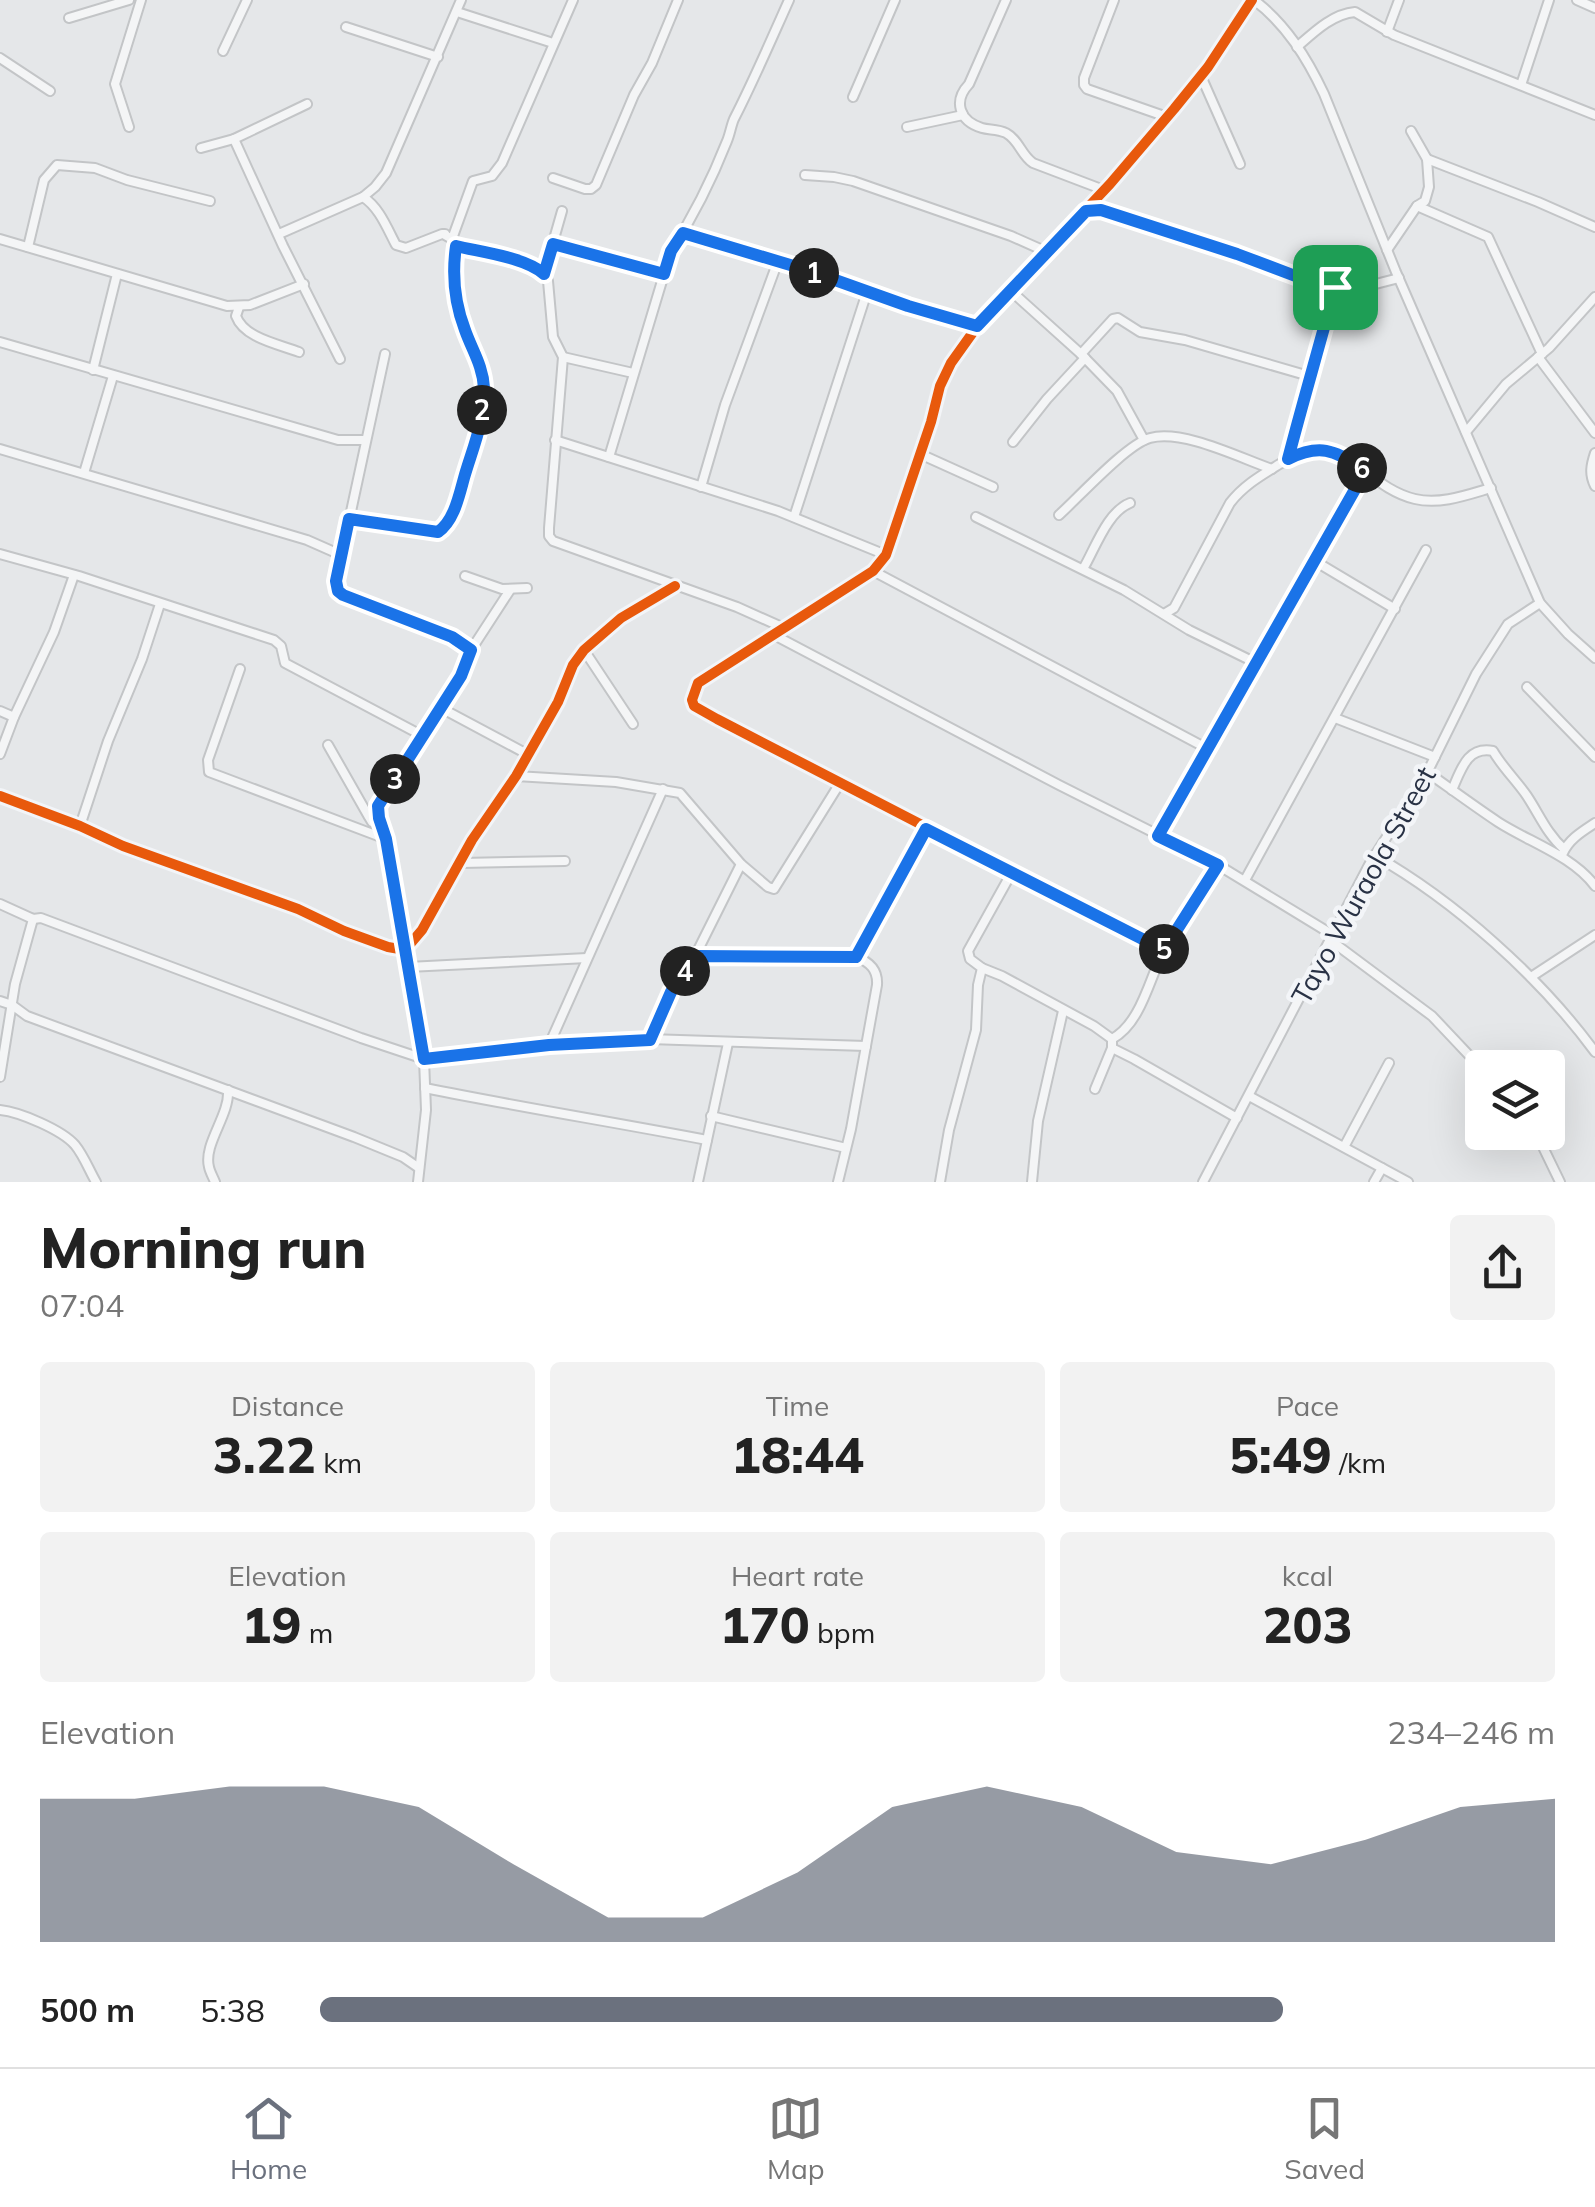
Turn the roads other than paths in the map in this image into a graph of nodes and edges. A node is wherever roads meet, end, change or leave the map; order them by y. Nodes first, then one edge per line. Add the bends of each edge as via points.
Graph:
1 (129, 0) edge
2 (142, 0) edge
3 (247, 0) edge
4 (461, 0) edge
5 (573, 0) edge
6 (678, 0) edge
7 (789, 0) edge
8 (896, 0) edge
9 (1006, 0) edge
10 (1114, 0) edge
11 (1253, 0) edge
12 (1398, 0) edge
13 (1549, 0) edge
14 (1577, 0) edge
15 (1595, 8) edge
16 (457, 12) junction
17 (70, 18) dead end
18 (346, 27) dead end
19 (1387, 32) junction
20 (553, 43) junction
21 (1297, 47) junction
22 (224, 51) dead end
23 (438, 57) junction
24 (0, 58) edge
25 (1201, 76) junction
26 (1521, 85) junction
27 (50, 91) dead end
28 (853, 97) dead end
29 (307, 104) dead end
30 (963, 115) junction
31 (1595, 115) edge
32 (1167, 117) junction
33 (129, 127) dead end
34 (908, 127) dead end
35 (1411, 131) dead end
36 (234, 139) junction
37 (201, 148) dead end
38 (1427, 158) junction
39 (1240, 164) dead end
40 (805, 175) dead end
41 (552, 178) dead end
42 (1101, 194) junction
43 (363, 197) junction
44 (210, 201) dead end
45 (1417, 206) junction
46 (562, 210) dead end
47 (1101, 210) junction
48 (1086, 211) junction
49 (1595, 227) edge
50 (683, 233) junction
51 (280, 234) junction
52 (452, 238) junction
53 (0, 239) edge
54 (553, 244) junction
55 (28, 247) junction
56 (1388, 250) junction
57 (1047, 252) junction
58 (778, 261) junction
59 (116, 274) junction
60 (544, 274) junction
61 (664, 274) junction
62 (1398, 278) junction
63 (304, 284) junction
64 (1335, 287) junction
65 (1011, 291) junction
66 (867, 292) junction
67 (1593, 302) edge
68 (239, 307) junction
69 (977, 326) junction
70 (0, 342) edge
71 (299, 352) dead end
72 (385, 354) dead end
73 (1540, 355) junction
74 (1083, 356) junction
75 (562, 357) junction
76 (340, 359) dead end
77 (94, 370) junction
78 (633, 373) junction
79 (113, 376) junction
80 (1309, 376) junction
81 (1466, 432) junction
82 (1595, 432) edge
83 (366, 440) junction
84 (555, 440) junction
85 (1144, 440) junction
86 (1013, 442) dead end
87 (0, 448) edge
88 (1595, 452) edge
89 (920, 454) junction
90 (609, 456) junction
91 (1288, 459) junction
92 (1272, 469) junction
93 (1366, 470) junction
94 (84, 473) junction
95 (1595, 486) edge
96 (993, 487) dead end
97 (701, 488) junction
98 (1491, 488) junction
99 (1130, 503) dead end
100 (1060, 515) dead end
101 (794, 517) junction
102 (976, 517) dead end
103 (349, 519) junction
104 (1426, 550) dead end
105 (0, 554) edge
106 (886, 554) junction
107 (341, 555) junction
108 (1313, 560) junction
109 (1084, 570) junction
110 (873, 571) junction
111 (74, 575) junction
112 (465, 576) dead end
113 (675, 586) junction
114 (527, 588) dead end
115 (510, 590) junction
116 (1540, 603) junction
117 (160, 604) junction
118 (1174, 608) junction
119 (1394, 609) junction
120 (1164, 614) junction
121 (1175, 621) junction
122 (784, 628) junction
123 (774, 635) junction
124 (471, 650) junction
125 (584, 650) junction
126 (1595, 658) edge
127 (1256, 663) junction
128 (240, 669) dead end
129 (1528, 687) dead end
130 (441, 708) junction
131 (0, 711) edge
132 (14, 717) junction
133 (1335, 718) junction
134 (633, 724) dead end
135 (423, 736) junction
136 (328, 745) dead end
137 (1208, 749) junction
138 (0, 754) edge
139 (528, 754) junction
140 (1434, 757) junction
141 (1595, 757) edge
142 (1427, 772) junction
143 (516, 776) junction
144 (840, 783) junction
145 (663, 788) junction
146 (1452, 790) junction
147 (0, 796) edge
148 (1595, 823) edge
149 (380, 824) junction
150 (80, 826) junction
151 (926, 829) junction
152 (1158, 836) junction
153 (386, 839) junction
154 (1563, 853) junction
155 (1374, 856) junction
156 (565, 860) dead end
157 (461, 863) junction
158 (740, 864) junction
159 (1218, 865) junction
160 (1012, 872) junction
161 (1245, 880) junction
162 (1595, 886) edge
163 (0, 904) edge
164 (33, 919) junction
165 (1595, 936) edge
166 (1332, 938) junction
167 (405, 950) junction
168 (1164, 950) junction
169 (696, 956) junction
170 (856, 957) junction
171 (587, 958) junction
172 (408, 966) junction
173 (982, 968) junction
174 (1531, 977) junction
175 (0, 1001) edge
176 (12, 1005) junction
177 (1063, 1011) junction
178 (650, 1040) junction
179 (728, 1043) junction
180 (1112, 1044) junction
181 (549, 1045) junction
182 (866, 1046) junction
183 (1465, 1050) edge
184 (1595, 1052) edge
185 (424, 1059) junction
186 (1389, 1064) dead end
187 (0, 1077) edge
188 (425, 1088) junction
189 (1095, 1089) dead end
190 (228, 1090) junction
191 (241, 1095) junction
192 (1250, 1096) junction
193 (229, 1101) junction
194 (0, 1110) edge
195 (711, 1116) junction
196 (1237, 1118) junction
197 (707, 1140) junction
198 (1344, 1147) junction
199 (846, 1148) junction
200 (1545, 1150) edge
201 (421, 1152) junction
202 (403, 1157) junction
203 (419, 1168) junction
204 (1382, 1168) junction
205 (96, 1182) edge
206 (215, 1182) edge
207 (418, 1182) edge
208 (698, 1182) edge
209 (838, 1182) edge
210 (940, 1182) edge
211 (1032, 1182) edge
212 (1204, 1182) edge
213 (1374, 1182) edge
214 (1408, 1182) edge
215 (1560, 1182) edge

1 - 17 street
2 - 33 street via 115,84
3 - 22 street
4 - 16 street
5 - 20 street
6 - 41 street via 596,185 585,189
7 - 50 street
8 - 28 street
9 - 30 street via 961,93
10 - 32 street via 1084,85
11 - 21 street
11 - 25 street
12 - 19 street
13 - 26 street
14 - 15 street
16 - 20 street
16 - 23 street
18 - 23 street
19 - 21 street via 1348,12
19 - 26 street
20 - 52 street via 502,163 492,176 473,180
21 - 56 street via 1324,94
23 - 43 street via 386,174
24 - 27 street
25 - 32 street
25 - 39 street
26 - 31 street
29 - 36 street
30 - 34 street
30 - 42 street via 1007,134 1033,163
32 - 42 street
35 - 38 street
36 - 37 street
36 - 51 street
38 - 45 street via 1429,187
38 - 49 street
40 - 57 street via 853,181
42 - 47 street
42 - 48 street
43 - 51 street
43 - 52 street via 396,245
44 - 55 street via 94,168 57,165 44,180
45 - 56 street
45 - 73 street via 1488,237
46 - 54 street
47 - 48 street
47 - 64 street
48 - 57 street
50 - 58 street
50 - 61 street
51 - 63 street
52 - 60 street
52 - 103 street via 462,322 484,390 448,524 432,533
53 - 55 street
54 - 60 street
54 - 61 street
55 - 59 street
56 - 62 street
57 - 65 street
58 - 66 street
58 - 97 street
59 - 68 street
59 - 77 street
60 - 75 street
61 - 78 street
62 - 64 street
62 - 81 street
63 - 68 street
63 - 76 street
64 - 80 street
65 - 69 street
65 - 74 street
66 - 69 street
66 - 101 street
67 - 73 street
68 - 71 street via 240,326
69 - 89 street via 950,363
70 - 77 street
72 - 83 street
73 - 81 street
73 - 82 street
74 - 80 street via 1118,318 1140,332
74 - 85 street via 1117,391
74 - 86 street
75 - 78 street
75 - 84 street
77 - 79 street
78 - 90 street
79 - 83 street via 338,440
79 - 94 street
80 - 91 street
81 - 98 street
83 - 103 street
84 - 90 street
84 - 113 street via 552,541
85 - 92 street via 1186,440
85 - 100 street
87 - 94 street
88 - 95 street
89 - 96 street
89 - 106 street
90 - 97 street
91 - 92 street
91 - 93 street via 1320,450
92 - 118 street via 1230,503
93 - 98 street via 1392,490 1430,502
93 - 108 street
94 - 107 street
97 - 101 street
98 - 116 street
99 - 109 street via 1110,521
101 - 106 street
102 - 109 street
103 - 107 street
104 - 119 street
105 - 111 street
106 - 110 street
107 - 124 street via 338,591
108 - 119 street
108 - 127 street
109 - 120 street
110 - 122 street
110 - 137 street
111 - 117 street
111 - 132 street
112 - 115 street
113 - 122 street
113 - 125 street
114 - 115 street
115 - 124 street
116 - 126 street
116 - 140 street, Tayo Wuraola Street via 1508,624
117 - 135 street via 274,640 285,663
117 - 150 street
118 - 120 street
118 - 121 street
119 - 133 street
120 - 121 street
121 - 127 street
122 - 123 street
123 - 144 street via 698,683 694,706
123 - 152 street
124 - 130 street
125 - 134 street
125 - 139 street
127 - 137 street
128 - 153 street via 208,760 210,772
129 - 141 street
130 - 135 street
130 - 139 street
131 - 132 street
132 - 138 street
133 - 140 street
133 - 161 street
135 - 149 street via 378,806
136 - 149 street via 368,817
137 - 152 street
139 - 143 street
140 - 142 street, Tayo Wuraola Street
142 - 146 street
142 - 155 street, Tayo Wuraola Street
143 - 145 street
143 - 157 street
144 - 151 street
144 - 158 street via 777,886 768,887
145 - 158 street via 680,792
145 - 171 street
146 - 154 street via 1497,822
146 - 154 street via 1470,755 1493,751
147 - 150 street
148 - 154 street
149 - 153 street
150 - 167 street
151 - 160 street
151 - 170 street
152 - 159 street
153 - 167 street
154 - 162 street
155 - 166 street, Tayo Wuraola Street
155 - 174 street via 1424,885
156 - 157 street
157 - 167 street
158 - 169 street
159 - 161 street
159 - 168 street
160 - 168 street
160 - 173 street via 968,951
161 - 166 street
163 - 164 street
164 - 176 street
164 - 185 street
165 - 174 street
166 - 183 street
166 - 192 street, Tayo Wuraola Street
167 - 172 street
168 - 180 street
169 - 170 street
169 - 178 street
170 - 182 street via 878,978
171 - 172 street
171 - 181 street
172 - 185 street
173 - 177 street
173 - 210 street via 976,1030
174 - 184 street
175 - 176 street
176 - 187 street
176 - 190 street
177 - 180 street
177 - 211 street
178 - 179 street
178 - 181 street
179 - 182 street
179 - 195 street
180 - 189 street
180 - 196 street
181 - 185 street
182 - 199 street
185 - 188 street
186 - 198 street
188 - 197 street
188 - 201 street
190 - 191 street
190 - 193 street
191 - 193 street
191 - 202 street
192 - 196 street, Tayo Wuraola Street
192 - 198 street
193 - 206 street via 208,1155
194 - 205 street via 67,1138
195 - 197 street
195 - 199 street
196 - 212 street, Tayo Wuraola Street
197 - 208 street
198 - 204 street
199 - 209 street
200 - 215 street
201 - 202 street
201 - 203 street
202 - 203 street
203 - 207 street
204 - 213 street
204 - 214 street

